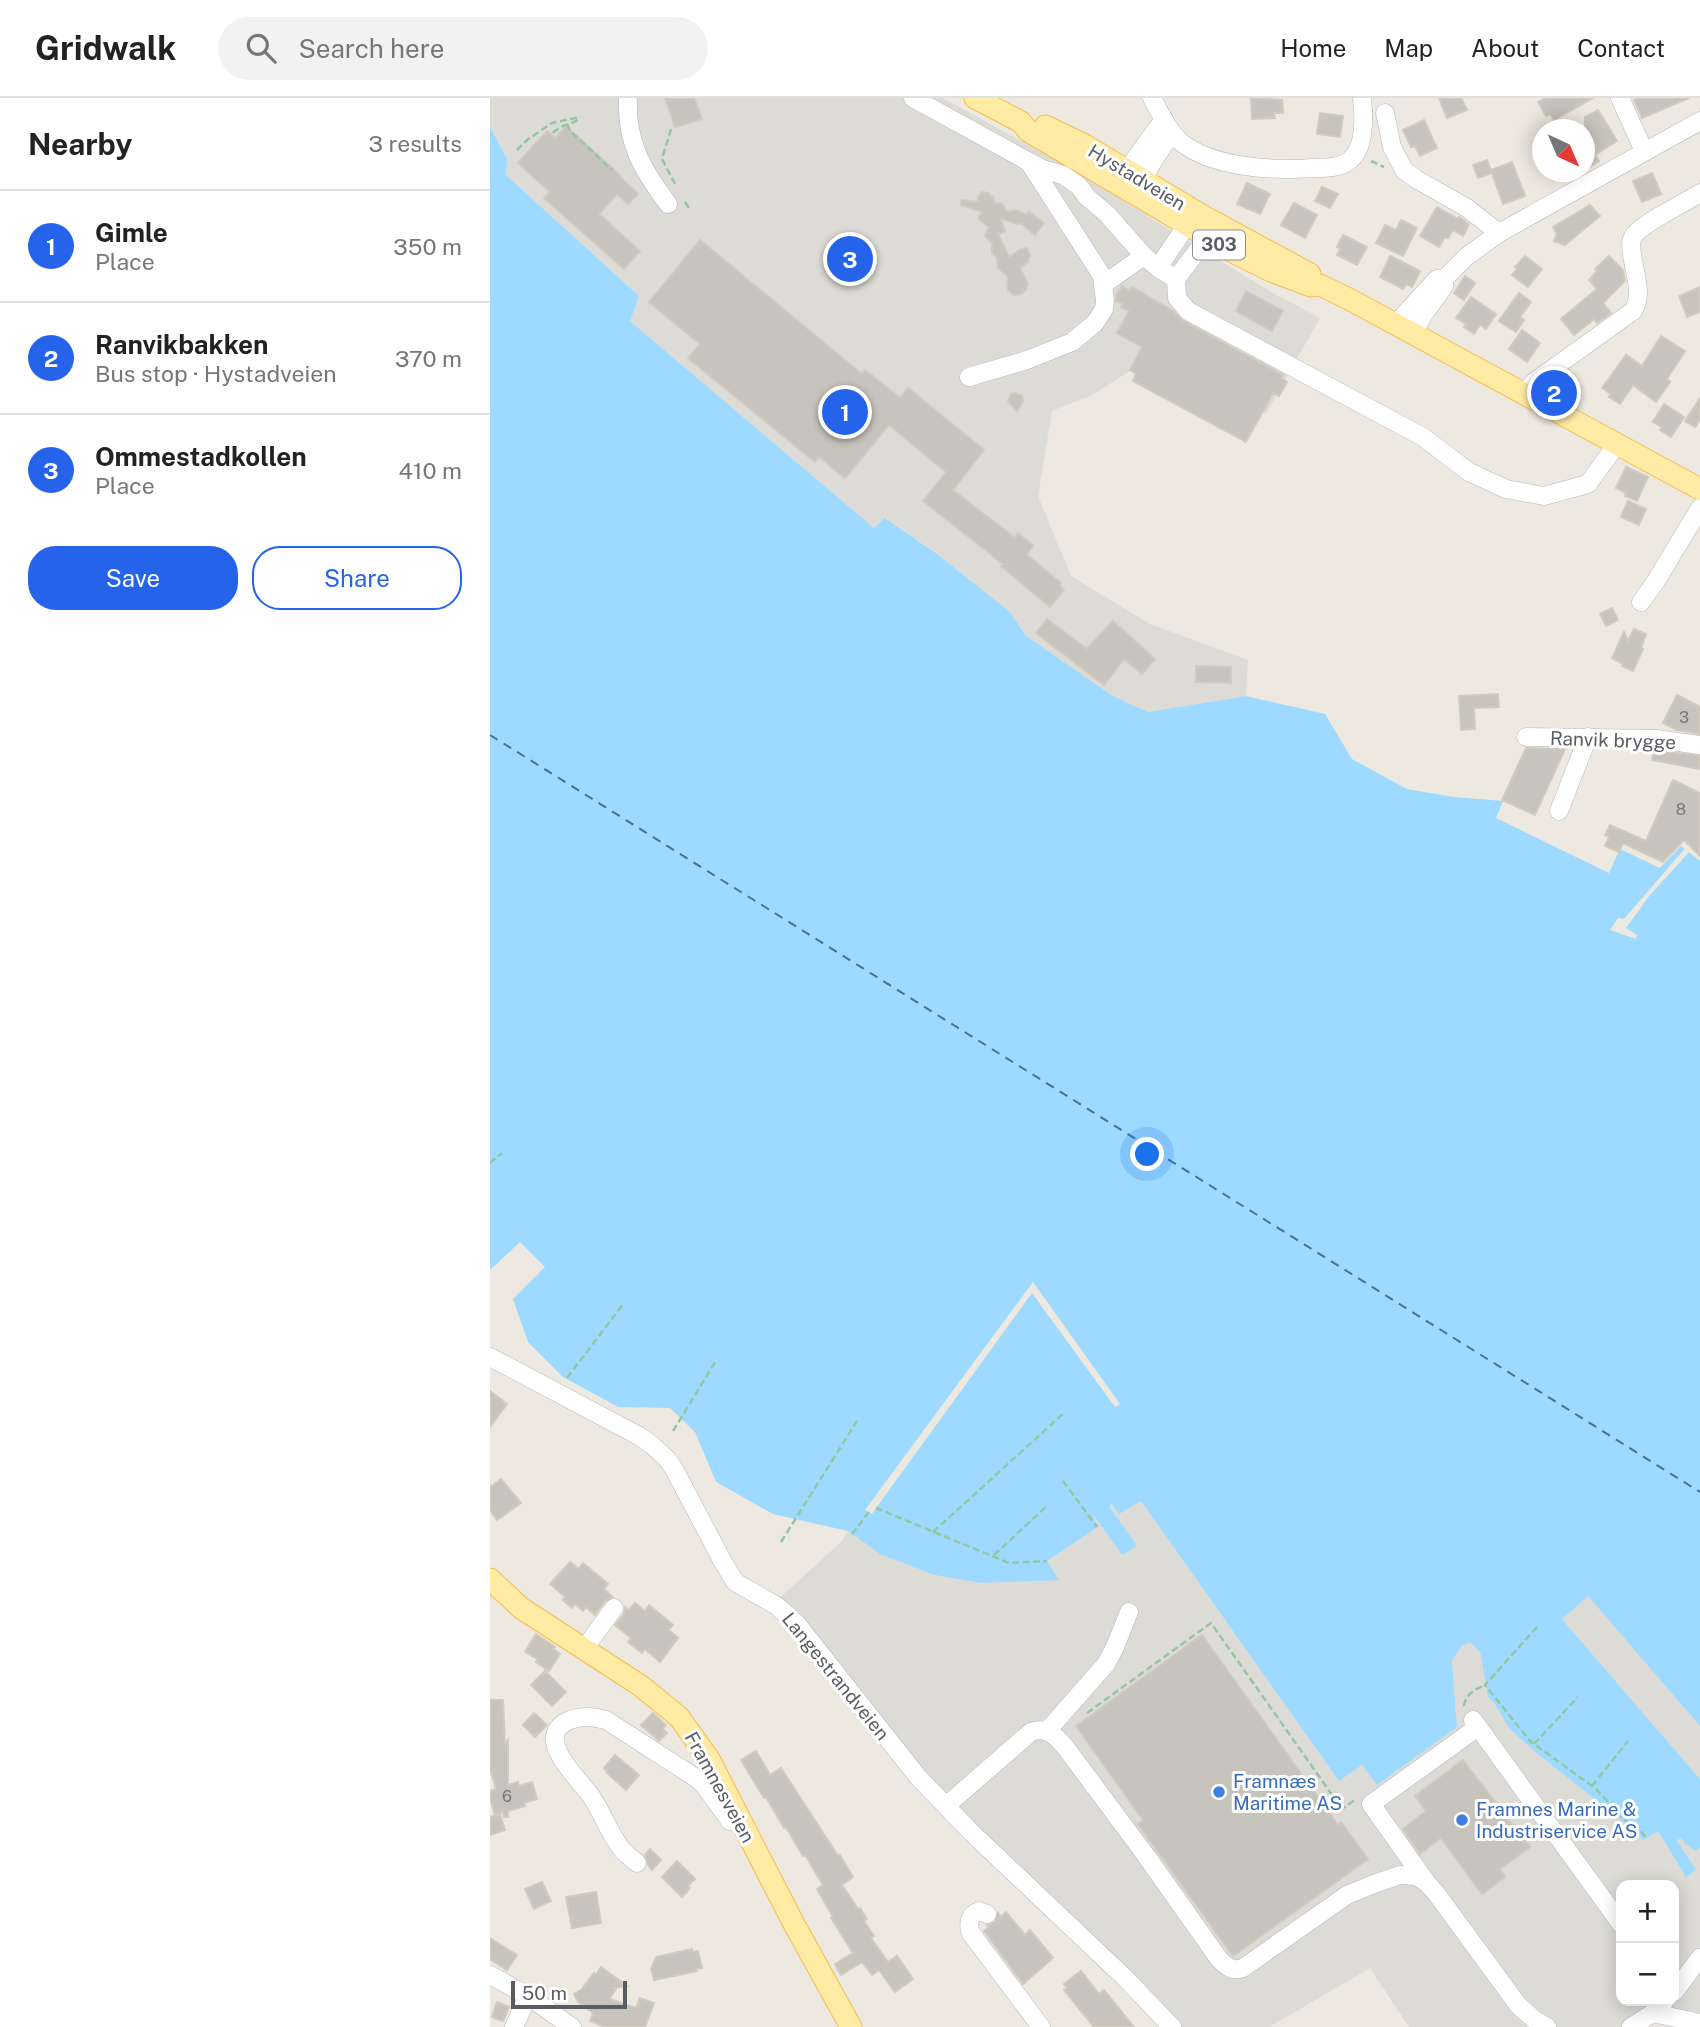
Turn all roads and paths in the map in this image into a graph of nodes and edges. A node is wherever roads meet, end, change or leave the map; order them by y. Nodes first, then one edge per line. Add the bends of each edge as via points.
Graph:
1 (628, 98) edge
2 (913, 98) edge
3 (975, 98) edge
4 (1152, 98) edge
5 (1362, 98) edge
6 (1620, 98) edge
7 (1385, 113) dead end
8 (1700, 121) edge
9 (567, 124) junction
10 (1168, 126) junction
11 (671, 129) dead end
12 (553, 133) dead end
13 (517, 150) dead end
14 (1644, 152) junction
15 (1355, 154) junction
16 (1036, 165) junction
17 (612, 170) dead end
18 (1404, 170) junction
19 (1131, 179) junction
20 (1700, 193) edge
21 (677, 198) junction
22 (690, 210) dead end
23 (1199, 227) junction
24 (1499, 233) junction
25 (1151, 262) junction
26 (1176, 279) junction
27 (1104, 284) junction
28 (1406, 330) junction
29 (969, 377) dead end
30 (1524, 394) junction
31 (1617, 444) junction
32 (1700, 489) edge
33 (1700, 508) edge
34 (1641, 602) dead end
35 (1525, 737) dead end
36 (1588, 737) junction
37 (1700, 745) edge
38 (1559, 811) dead end
39 (502, 1153) dead end
40 (490, 1163) edge
41 (624, 1303) dead end
42 (490, 1357) edge
43 (717, 1359) dead end
44 (566, 1379) dead end
45 (1064, 1413) dead end
46 (857, 1421) dead end
47 (673, 1430) dead end
48 (1063, 1481) dead end
49 (1048, 1505) dead end
50 (876, 1508) dead end
51 (869, 1512) dead end
52 (1097, 1527) dead end
53 (933, 1532) junction
54 (852, 1534) dead end
55 (781, 1542) dead end
56 (992, 1556) junction
57 (1047, 1561) dead end
58 (490, 1579) edge
59 (614, 1608) dead end
60 (1129, 1612) dead end
61 (1537, 1627) dead end
62 (584, 1650) junction
63 (1485, 1685) junction
64 (1578, 1697) dead end
65 (1476, 1723) junction
66 (1051, 1733) junction
67 (1628, 1741) dead end
68 (1534, 1744) junction
69 (1592, 1786) junction
70 (1371, 1804) junction
71 (947, 1805) junction
72 (741, 1821) junction
73 (1646, 1838) dead end
74 (637, 1863) dead end
75 (1426, 1882) junction
76 (987, 1914) dead end
77 (1616, 1917) edge
78 (1700, 1958) edge
79 (490, 1975) edge
80 (1679, 1985) edge
81 (528, 1996) junction
82 (1659, 2007) edge
83 (1675, 2022) edge
84 (1700, 2023) edge
85 (514, 2027) edge
86 (572, 2027) edge
87 (851, 2027) edge
88 (1041, 2027) edge
89 (1172, 2027) edge
90 (1547, 2027) edge
91 (1631, 2027) edge

1 - 21 street via 640,162 647,175
2 - 16 street
3 - 19 main road, Hystadveien / 303 via 1021,122 1028,131
4 - 10 street
5 - 15 street via 1364,118
6 - 14 street
7 - 18 street via 1392,147
8 - 14 street
9 - 12 path
9 - 13 path via 580,117 552,123
9 - 17 path
10 - 15 street via 1182,143 1204,155 1263,168 1340,165
10 - 19 street via 1153,161
11 - 21 path via 662,159
14 - 24 street
15 - 18 path
16 - 25 street via 1079,186
16 - 27 street
18 - 24 street
19 - 23 main road, Hystadveien / 303
20 - 30 street via 1633,236 1638,300 1633,311
21 - 22 path
23 - 25 street
23 - 26 street
23 - 28 main road, Hystadveien / 303 via 1315,277 1320,285
24 - 28 street via 1445,278 1437,279 1402,317
25 - 26 street
25 - 27 street
26 - 31 street via 1177,298 1188,310 1423,437 1469,472 1506,489 1544,496 1588,484
27 - 29 street via 1101,315 1072,342
28 - 30 main road, Hystadveien / 303
30 - 31 main road, Hystadveien / 303
31 - 32 main road, Hystadveien / 303
33 - 34 street
35 - 36 street, Ranvik brygge
36 - 37 street, Ranvik brygge
36 - 38 street
39 - 40 path
41 - 44 path
42 - 71 street, Langestrandveien via 639,1436 667,1459 735,1581 797,1624 918,1777
43 - 47 path
45 - 53 path
46 - 55 path
48 - 52 path
49 - 56 path
50 - 53 path
51 - 54 path
53 - 56 path
56 - 57 path via 1009,1563
58 - 62 main road, Framnesveien via 521,1608
59 - 62 street
60 - 66 street via 1106,1664
61 - 63 path
62 - 72 main road, Framnesveien via 680,1717 709,1759
63 - 65 path via 1464,1703
63 - 68 path
64 - 68 path
65 - 70 street
65 - 77 street
66 - 70 path via 1211,1623 1342,1809 1364,1793
66 - 71 street via 1031,1732
66 - 75 street via 1219,1959 1236,1971 1347,1895 1400,1875
67 - 69 path
68 - 69 path
69 - 73 path
70 - 75 street
71 - 89 street, Langestrandveien
72 - 74 street via 730,1821 696,1778 606,1720 580,1717 560,1725 556,1732 564,1763 591,1796 621,1848
72 - 87 main road, Framnesveien
75 - 90 street via 1518,2005
76 - 88 street via 979,1911 971,1917 970,1932
78 - 80 street
79 - 81 street
81 - 85 street
81 - 86 street
82 - 83 street
82 - 91 street
83 - 84 street

